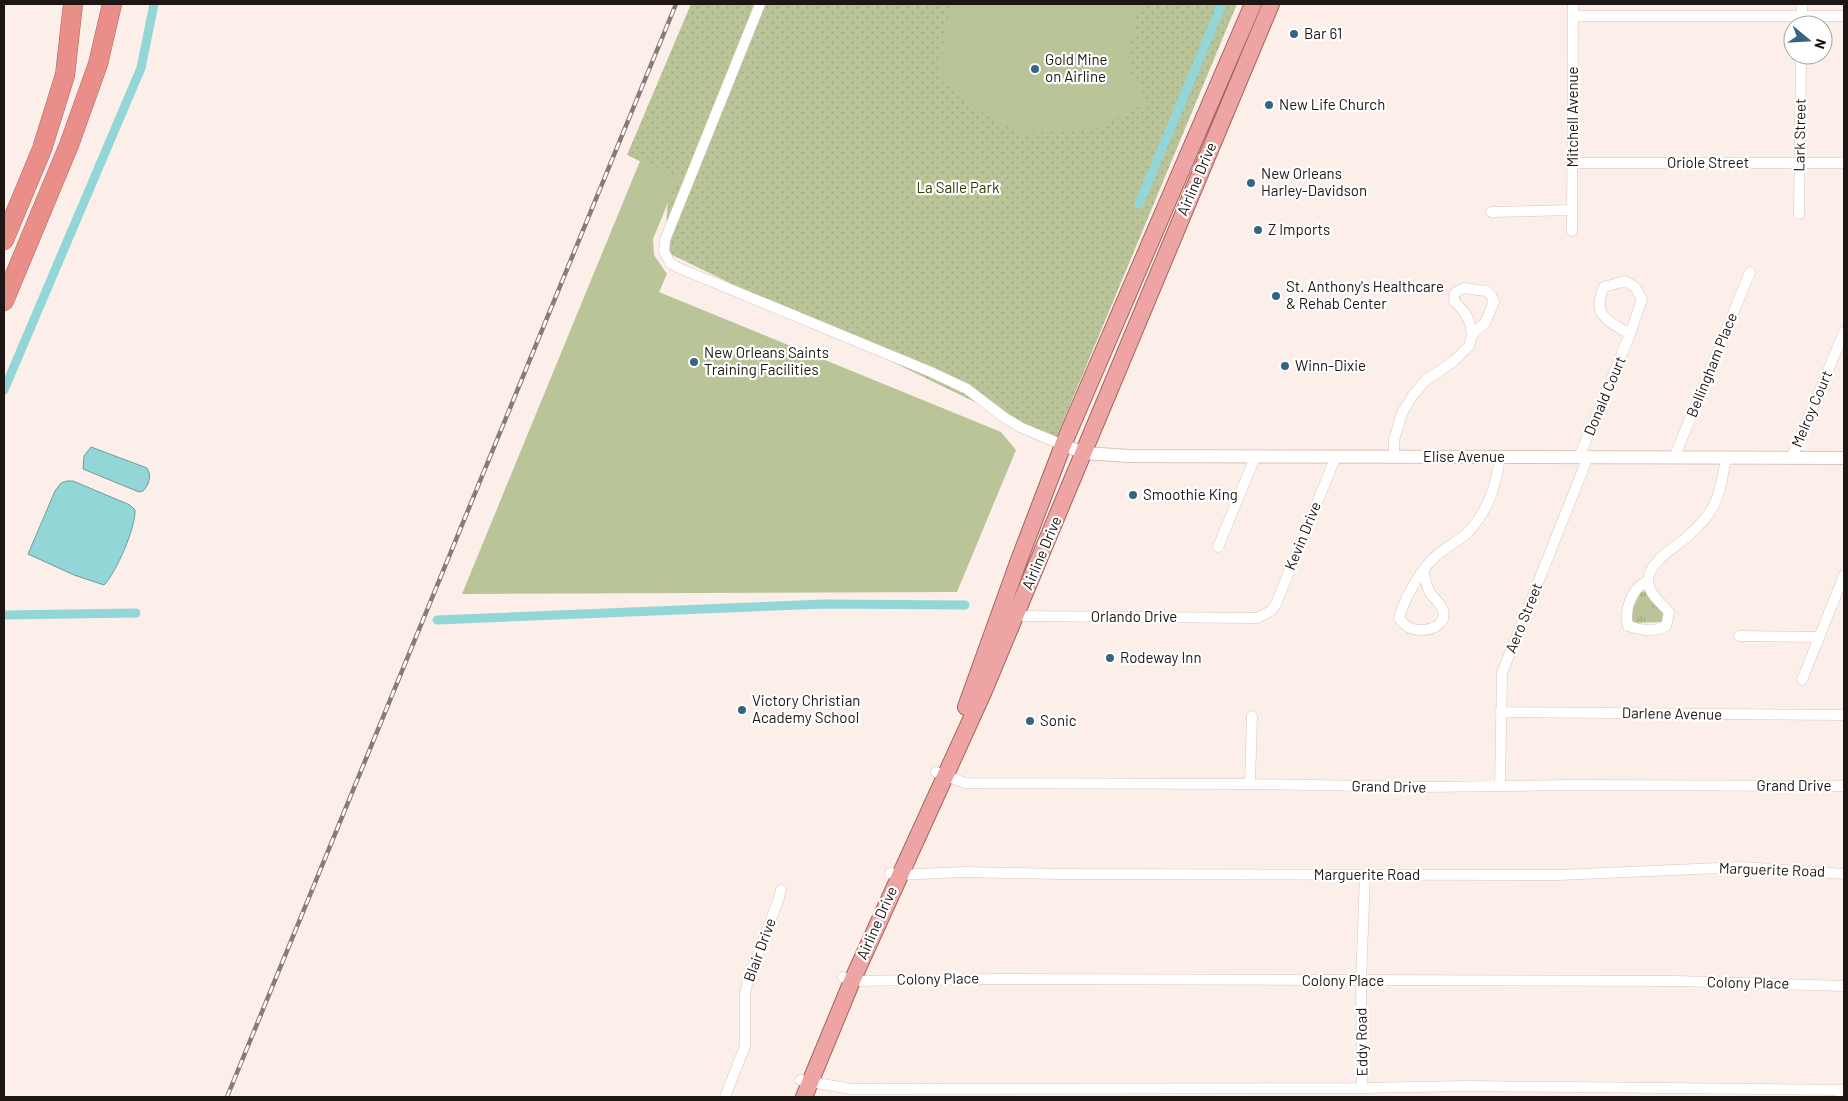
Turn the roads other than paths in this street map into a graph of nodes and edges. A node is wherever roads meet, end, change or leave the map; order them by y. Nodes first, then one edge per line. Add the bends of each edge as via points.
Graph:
1 (73, 4) edge
2 (112, 4) edge
3 (760, 4) edge
4 (1253, 4) edge
5 (1271, 4) edge
6 (1573, 4) edge
7 (1573, 16) junction
8 (1783, 20) edge
9 (1801, 65) edge
10 (1572, 163) junction
11 (1800, 163) junction
12 (1844, 164) edge
13 (1572, 210) junction
14 (1491, 212) dead end
15 (1799, 214) dead end
16 (1572, 231) dead end
17 (1154, 235) junction
18 (4, 240) edge
19 (1170, 243) junction
20 (1750, 272) dead end
21 (4, 301) edge
22 (1844, 332) edge
23 (1630, 334) junction
24 (1472, 335) junction
25 (1063, 445) junction
26 (1084, 453) junction
27 (1256, 456) junction
28 (1336, 456) junction
29 (1394, 457) junction
30 (1500, 457) junction
31 (1583, 457) junction
32 (1674, 458) junction
33 (1726, 458) junction
34 (1844, 458) edge
35 (1791, 459) junction
36 (1218, 546) dead end
37 (1424, 572) junction
38 (1844, 575) edge
39 (1648, 581) junction
40 (1268, 613) joint
41 (998, 615) junction
42 (1016, 616) junction
43 (1739, 636) dead end
44 (1819, 636) junction
45 (1802, 680) dead end
46 (1500, 712) junction
47 (1844, 715) edge
48 (1252, 716) dead end
49 (940, 774) junction
50 (1250, 784) junction
51 (1500, 786) junction
52 (1844, 786) edge
53 (894, 874) junction
54 (1844, 874) edge
55 (1365, 876) junction
56 (781, 890) dead end
57 (847, 979) junction
58 (1361, 981) junction
59 (1844, 986) edge
60 (805, 1086) edge
61 (1362, 1088) junction
62 (1844, 1090) edge
63 (725, 1097) edge
64 (793, 1097) edge

1 - 18 highway via 64,75 42,149
2 - 21 highway via 98,64 69,145
3 - 25 street via 665,240 664,252 670,263 967,389 1022,428
4 - 17 highway, Airline Drive
5 - 19 highway, Airline Drive
6 - 7 street, Mitchell Avenue
7 - 8 street
7 - 10 street, Mitchell Avenue
9 - 11 street, Lark Street
10 - 11 street, Oriole Street
10 - 13 street, Mitchell Avenue
11 - 12 street, Oriole Street
11 - 15 street, Lark Street
13 - 14 street
13 - 16 street, Mitchell Avenue
17 - 19 highway
17 - 25 highway, Airline Drive
19 - 26 highway, Airline Drive
20 - 32 street, Bellingham Place
22 - 35 street, Melroy Court
23 - 23 street, Donald Court via 1642,299 1635,287 1625,281 1604,287 1598,300 1601,314
23 - 31 street, Donald Court
24 - 24 street via 1485,323 1494,302 1486,291 1462,288 1455,293 1454,301 1465,312
24 - 29 street via 1468,346 1454,361 1426,380 1413,395 1402,413 1394,440
25 - 26 street, Elise Avenue
25 - 41 highway, Airline Drive
26 - 27 street, Elise Avenue
26 - 42 highway, Airline Drive
27 - 28 street, Elise Avenue
27 - 36 street
28 - 29 street, Elise Avenue
28 - 40 street, Kevin Drive via 1276,604
29 - 30 street, Elise Avenue
30 - 31 street, Elise Avenue
30 - 37 street via 1493,494 1485,511 1469,532 1435,556
31 - 32 street, Elise Avenue
31 - 46 street, Aero Street via 1502,673
32 - 33 street, Elise Avenue
33 - 35 street, Elise Avenue
33 - 39 street via 1713,506 1688,536 1657,562
34 - 35 street, Elise Avenue
37 - 37 street via 1430,593 1442,608 1443,617 1434,628 1412,629 1404,626 1399,618 1403,603
38 - 44 street
39 - 39 street via 1640,584 1626,616 1628,626 1657,631 1666,626 1669,612 1651,592
40 - 42 street, Orlando Drive via 1257,618
41 - 42 street, Orlando Drive
41 - 49 highway, Airline Drive
42 - 49 highway, Airline Drive via 983,693
43 - 44 street
44 - 45 street
46 - 47 street, Darlene Avenue
46 - 51 street, Aero Street
48 - 50 street
49 - 50 street, Grand Drive via 965,782
49 - 53 highway, Airline Drive
50 - 51 street, Grand Drive
51 - 52 street, Grand Drive
53 - 55 street, Marguerite Road
53 - 57 highway, Airline Drive
54 - 55 street, Marguerite Road via 1742,867 1558,875
55 - 58 street, Eddy Road
56 - 63 street, Blair Drive via 748,980 745,1046
57 - 58 street, Colony Place
57 - 60 highway, Airline Drive
58 - 59 street, Colony Place
58 - 61 street, Eddy Road
60 - 61 street via 851,1089
60 - 64 highway, Airline Drive
61 - 62 street

